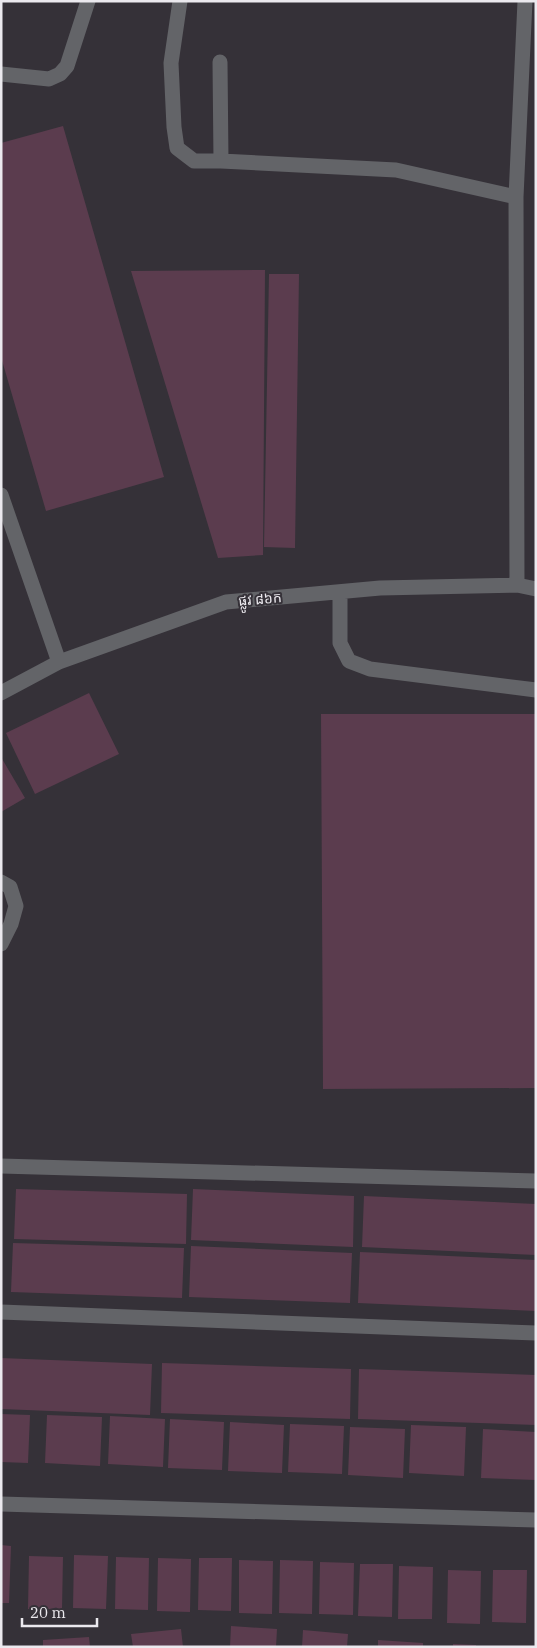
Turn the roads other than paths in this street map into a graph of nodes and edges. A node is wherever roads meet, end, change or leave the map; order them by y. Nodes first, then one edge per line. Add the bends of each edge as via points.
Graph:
1 (88, 1) edge
2 (180, 1) edge
3 (525, 1) edge
4 (220, 62) dead end
5 (1, 74) edge
6 (221, 161) junction
7 (516, 197) junction
8 (1, 495) edge
9 (517, 585) junction
10 (536, 589) edge
11 (340, 592) junction
12 (59, 662) junction
13 (536, 690) edge
14 (1, 693) edge
15 (1, 882) edge
16 (1, 944) edge
17 (1, 1166) edge
18 (536, 1181) edge
19 (1, 1312) edge
20 (536, 1333) edge
21 (1, 1504) edge
22 (536, 1520) edge

1 - 5 street via 67,66 60,74 48,79
2 - 6 street via 171,63 177,148 194,161
3 - 7 street
4 - 6 street
6 - 7 street via 396,170
7 - 9 street
8 - 12 street
9 - 10 street, ផ្លូវ ៨៦ក
9 - 11 street, ផ្លូវ ៨៦ក
11 - 12 street, ផ្លូវ ៨៦ក via 226,602
11 - 13 street via 340,643 349,661 370,669
12 - 14 street, ផ្លូវ ៨៦ក
15 - 16 street via 10,887 16,906
17 - 18 street
19 - 20 street
21 - 22 street

